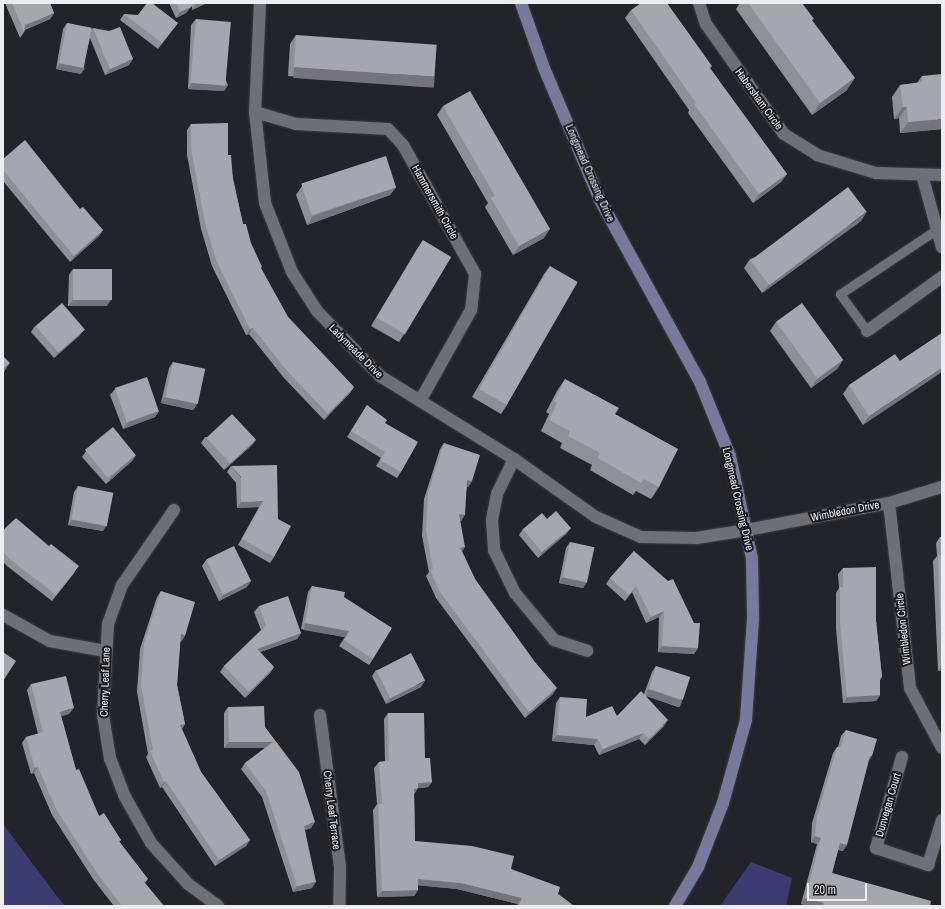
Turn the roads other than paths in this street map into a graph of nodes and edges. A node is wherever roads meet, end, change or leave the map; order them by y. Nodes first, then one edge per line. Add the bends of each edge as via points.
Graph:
1 (260, 3) edge
2 (521, 3) edge
3 (699, 3) edge
4 (255, 112) junction
5 (922, 175) junction
6 (942, 175) edge
7 (937, 229) junction
8 (942, 247) edge
9 (942, 276) edge
10 (867, 331) joint
11 (420, 401) junction
12 (514, 459) junction
13 (942, 486) edge
14 (889, 503) junction
15 (174, 510) dead end
16 (747, 530) junction
17 (3, 615) edge
18 (106, 651) junction
19 (587, 651) dead end
20 (320, 715) dead end
21 (942, 748) edge
22 (902, 758) dead end
23 (942, 820) edge
24 (218, 906) edge
25 (339, 906) edge
26 (675, 906) edge

1 - 4 street, Ladymeade Drive
2 - 16 street, Longmead Crossing Drive via 544,68 600,200 700,382 730,456
3 - 5 street, Habersham Circle via 706,24 784,134 817,155 876,173
4 - 11 street, Ladymeade Drive via 265,203 292,272 317,311 380,376
4 - 11 street, Hammersmith Circle via 296,124 388,129 403,145 475,274 471,310
5 - 6 street, Habersham Circle
5 - 7 street
7 - 8 street
7 - 10 lane via 840,294
9 - 10 street
11 - 12 street, Ladymeade Drive
12 - 16 street, Ladymeade Drive via 596,517 641,537 696,538
12 - 19 street via 497,494 492,520 494,550 515,593 554,640
13 - 14 street, Wimbledon Drive
14 - 16 street, Wimbledon Drive
14 - 21 street, Wimbledon Circle via 910,688
15 - 18 street, Cherry Leaf Lane via 122,585 108,624
16 - 26 street, Longmead Crossing Drive via 752,559 753,619 746,720 723,803 698,867
17 - 18 street via 50,641
18 - 24 street, Cherry Leaf Lane via 103,715 110,758 124,795 151,843 188,884
20 - 25 street, Cherry Leaf Terrace via 340,867
22 - 23 street, Dunvegan Court via 876,848 928,865

